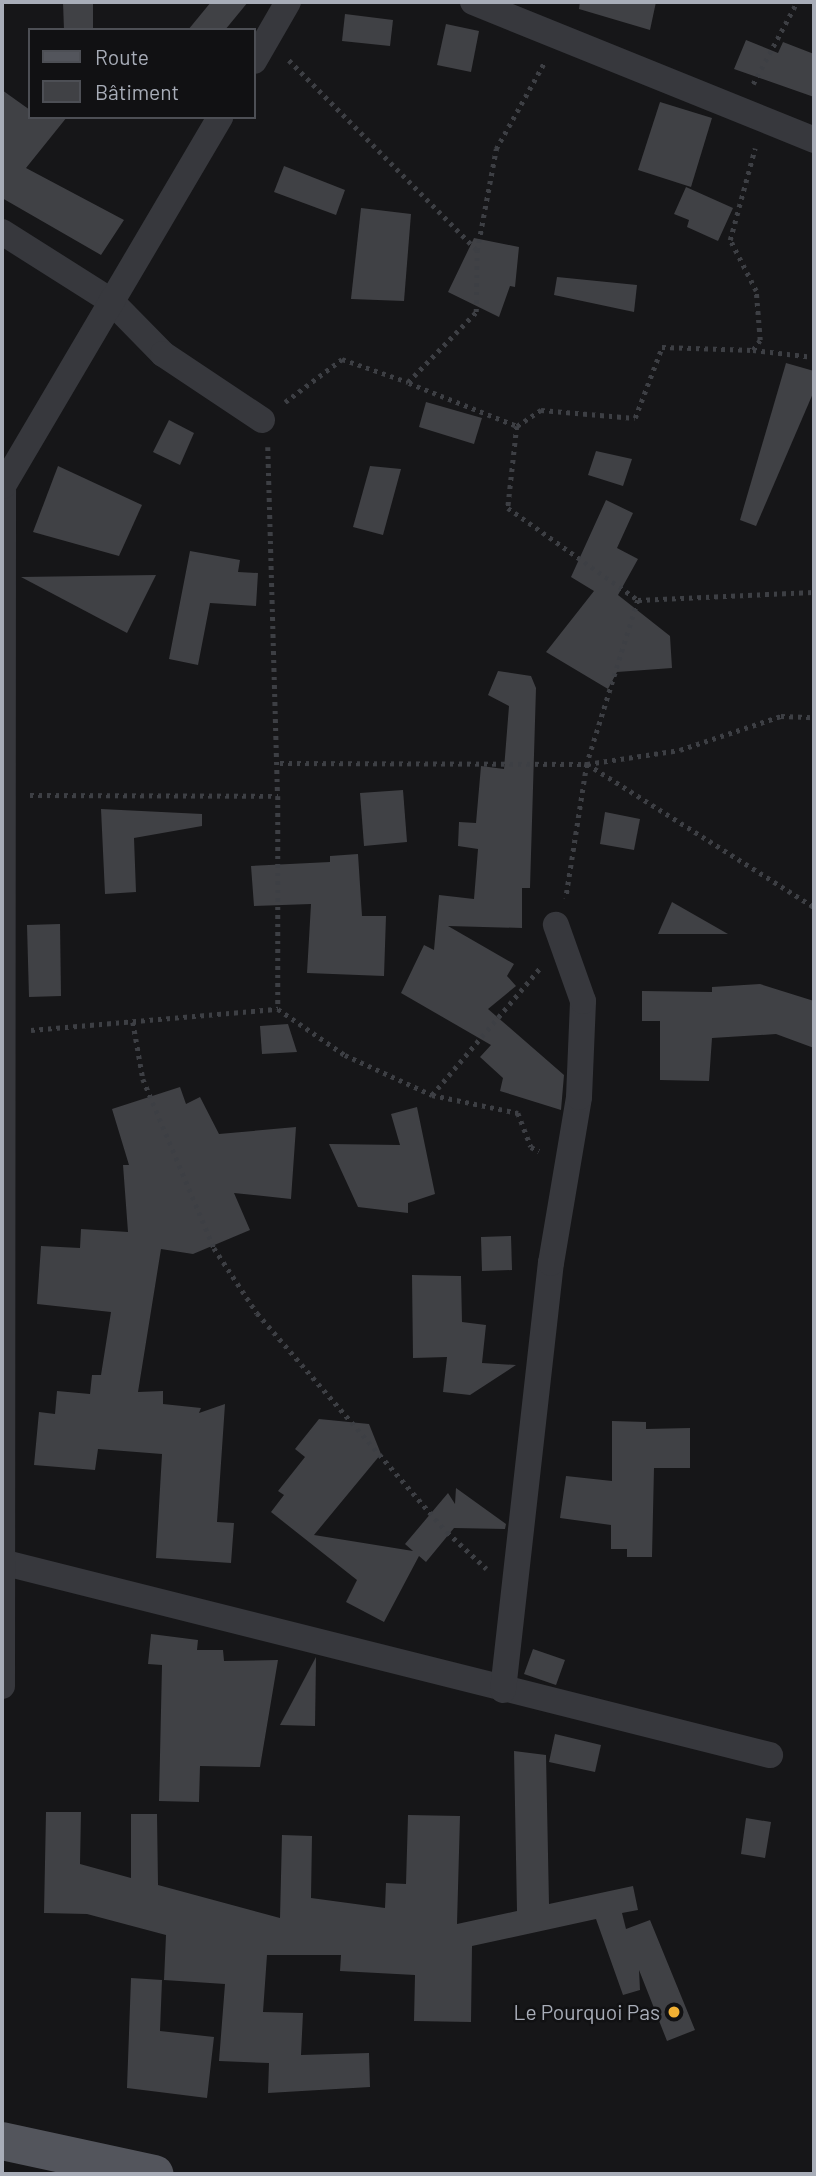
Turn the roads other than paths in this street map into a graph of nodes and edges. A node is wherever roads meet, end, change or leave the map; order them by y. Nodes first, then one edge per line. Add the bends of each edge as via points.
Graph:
1 (288, 2) edge
2 (474, 2) edge
3 (259, 51) edge
4 (219, 119) edge
5 (814, 140) edge
6 (2, 232) edge
7 (111, 301) junction
8 (262, 420) road end
9 (3, 579) edge
10 (3, 795) edge
11 (556, 925) dead end
12 (3, 1033) edge
13 (2, 1562) edge
14 (2, 1686) edge
15 (503, 1690) junction
16 (770, 1755) dead end
17 (2, 2141) edge
18 (154, 2174) edge

1 - 3 street
2 - 5 street
4 - 7 street
6 - 7 street
7 - 8 street via 163,354
7 - 9 street via 4,486
9 - 10 street
10 - 12 street
11 - 15 street via 583,1001 579,1097
12 - 13 street
13 - 14 street
13 - 15 street
15 - 16 street
17 - 18 main road

